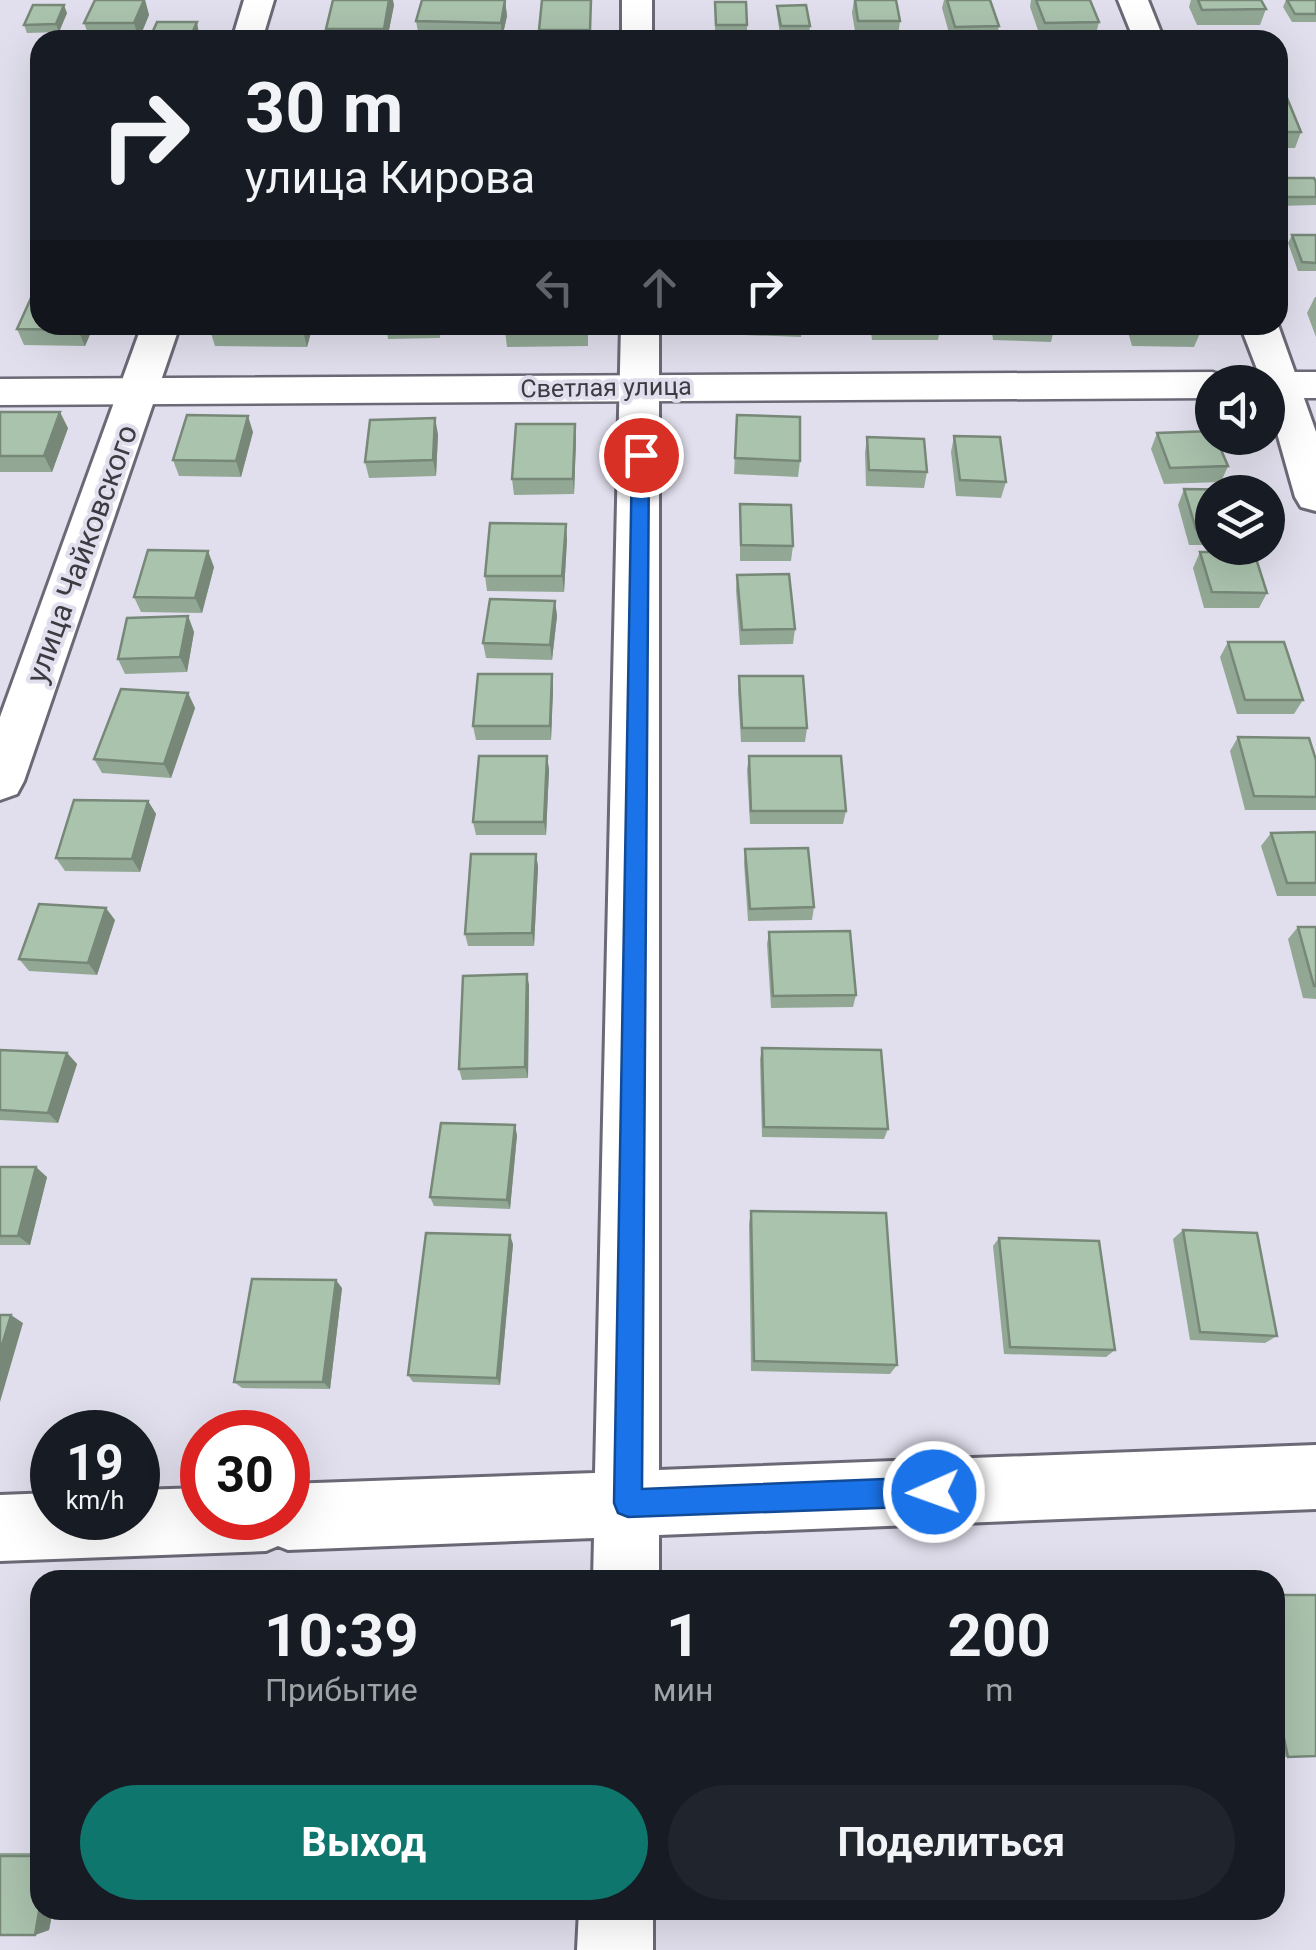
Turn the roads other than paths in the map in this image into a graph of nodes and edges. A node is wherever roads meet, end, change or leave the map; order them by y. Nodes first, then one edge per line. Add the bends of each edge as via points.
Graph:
1 (259, 0) edge
2 (636, 0) edge
3 (1134, 0) edge
4 (250, 30) edge
5 (637, 30) edge
6 (1145, 30) edge
7 (157, 335) edge
8 (640, 335) edge
9 (1264, 335) edge
10 (1195, 385) edge
11 (1288, 385) edge
12 (641, 386) junction
13 (0, 392) edge
14 (140, 393) junction
15 (1316, 497) edge
16 (0, 782) edge
17 (1316, 1477) edge
18 (628, 1503) junction
19 (310, 1516) edge
20 (180, 1521) edge
21 (0, 1528) edge
22 (626, 1570) edge
23 (616, 1920) edge
24 (615, 1950) edge

1 - 4 street
2 - 5 street
3 - 6 street
7 - 14 street, улица Чайковского
8 - 12 street
9 - 11 street
10 - 12 main road, Светлая улица
11 - 15 street
12 - 14 main road, Светлая улица
12 - 18 street
13 - 14 main road, Светлая улица
14 - 16 street, улица Чайковского
17 - 18 street
18 - 19 street
18 - 22 street
20 - 21 street
23 - 24 street

